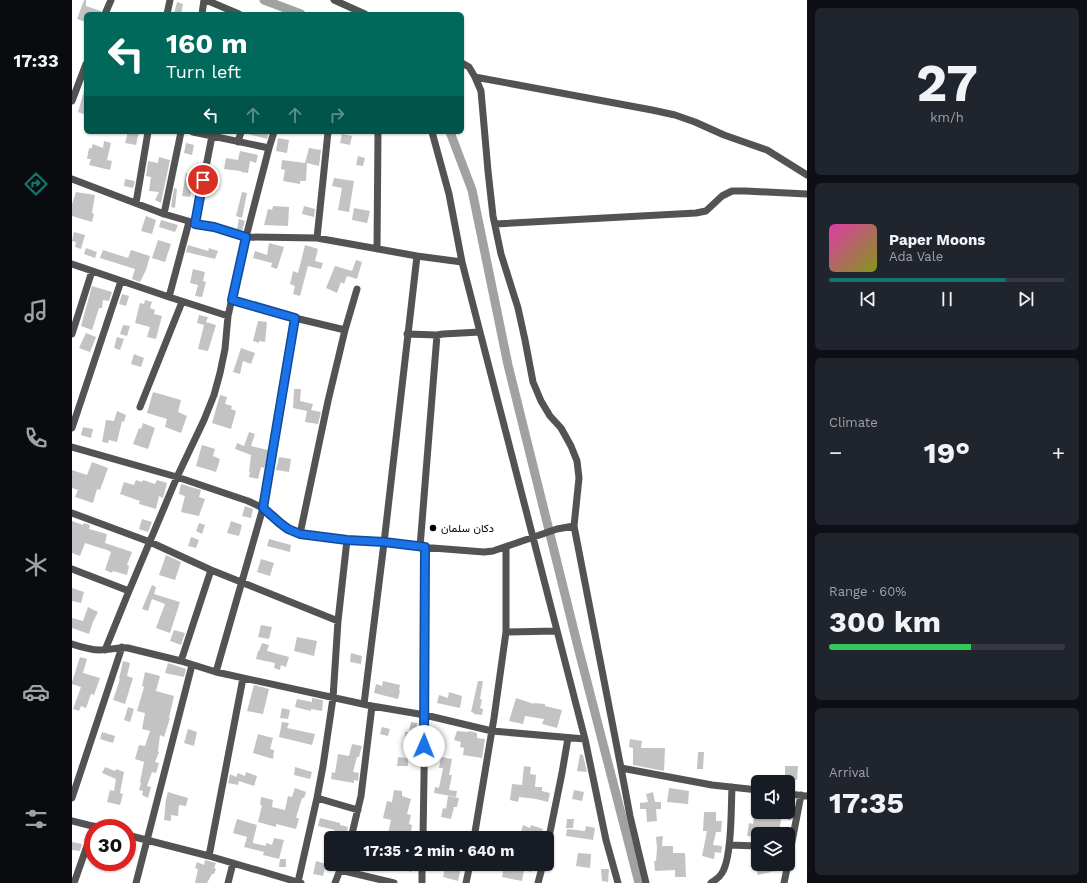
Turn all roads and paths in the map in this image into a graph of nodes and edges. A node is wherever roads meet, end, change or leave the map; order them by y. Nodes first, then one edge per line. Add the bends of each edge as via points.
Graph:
1 (111, 0) edge
2 (170, 0) edge
3 (205, 0) edge
4 (334, 0) edge
5 (106, 12) edge
6 (167, 12) edge
7 (202, 12) edge
8 (234, 12) edge
9 (360, 12) edge
10 (464, 63) edge
11 (84, 69) edge
12 (475, 77) junction
13 (72, 101) edge
14 (148, 134) edge
15 (181, 134) edge
16 (202, 134) edge
17 (240, 134) edge
18 (273, 134) edge
19 (328, 134) edge
20 (378, 134) edge
21 (433, 134) edge
22 (212, 136) junction
23 (238, 142) junction
24 (269, 148) junction
25 (807, 175) edge
26 (72, 179) edge
27 (807, 194) edge
28 (136, 203) junction
29 (164, 214) junction
30 (192, 223) junction
31 (495, 224) junction
32 (246, 237) junction
33 (317, 238) junction
34 (377, 249) junction
35 (417, 256) junction
36 (462, 262) junction
37 (72, 264) edge
38 (92, 271) junction
39 (121, 280) junction
40 (357, 289) dead end
41 (169, 297) junction
42 (232, 300) junction
43 (182, 302) junction
44 (228, 316) junction
45 (295, 318) junction
46 (345, 330) junction
47 (480, 332) junction
48 (72, 334) edge
49 (408, 334) junction
50 (437, 335) junction
51 (140, 407) dead end
52 (72, 428) edge
53 (72, 447) edge
54 (177, 477) junction
55 (263, 508) junction
56 (72, 512) edge
57 (574, 526) junction
58 (300, 534) junction
59 (532, 538) junction
60 (347, 540) junction
61 (150, 542) junction
62 (384, 542) junction
63 (423, 547) junction
64 (506, 547) junction
65 (72, 569) edge
66 (211, 570) junction
67 (242, 582) junction
68 (129, 591) junction
69 (338, 621) junction
70 (556, 631) junction
71 (506, 632) junction
72 (72, 644) edge
73 (122, 647) junction
74 (105, 650) junction
75 (181, 661) junction
76 (192, 665) junction
77 (216, 672) junction
78 (243, 678) junction
79 (333, 698) junction
80 (364, 704) junction
81 (372, 706) junction
82 (425, 715) junction
83 (492, 731) junction
84 (568, 738) junction
85 (585, 739) junction
86 (621, 768) junction
87 (732, 787) junction
88 (751, 789) edge
89 (804, 796) edge
90 (72, 798) edge
91 (317, 798) junction
92 (358, 810) junction
93 (72, 821) edge
94 (84, 824) edge
95 (795, 827) edge
96 (353, 831) edge
97 (422, 831) edge
98 (475, 831) edge
99 (550, 831) edge
100 (136, 837) edge
101 (147, 840) junction
102 (729, 845) junction
103 (751, 846) edge
104 (209, 856) junction
105 (84, 859) edge
106 (233, 863) junction
107 (340, 871) edge
108 (352, 871) edge
109 (422, 871) edge
110 (469, 871) edge
111 (541, 871) edge
112 (786, 871) edge
113 (299, 882) edge
114 (382, 882) edge
115 (74, 883) edge
116 (136, 883) edge
117 (228, 883) edge
118 (336, 883) edge
119 (394, 883) edge
120 (422, 883) edge
121 (466, 883) edge
122 (538, 883) edge
123 (618, 883) edge
124 (646, 883) edge
125 (711, 883) edge
126 (784, 883) edge

1 - 5 street
2 - 6 street
3 - 7 street
3 - 8 street
4 - 9 street
10 - 12 street
11 - 13 street
12 - 25 street via 675,115 767,150
12 - 31 street via 481,91
14 - 28 street
15 - 29 street
16 - 22 street
17 - 23 street
18 - 24 street
19 - 33 street
20 - 34 street
21 - 36 street via 449,194
22 - 23 street
22 - 30 street
23 - 24 street
24 - 32 street
26 - 28 street
27 - 31 street via 732,191 722,196 706,211 696,213
28 - 29 street
29 - 30 street
30 - 32 street
30 - 41 street
31 - 57 street via 526,340 533,382 541,401 561,428 577,461 579,478
32 - 33 street
32 - 42 street
33 - 34 street
34 - 35 street
35 - 36 street
35 - 49 street
36 - 47 street
37 - 38 street
38 - 39 street
38 - 48 street
39 - 41 street
39 - 52 street
40 - 46 street
41 - 43 street
42 - 44 street
42 - 45 street
43 - 44 street
43 - 51 street
44 - 54 street via 225,349 214,395
45 - 46 street
45 - 55 street
46 - 58 street
47 - 50 street
47 - 59 street
49 - 50 street
49 - 62 street
50 - 63 street
53 - 54 street
54 - 55 street
54 - 61 street
55 - 58 street via 288,529
55 - 67 street
56 - 61 street
57 - 59 street
57 - 86 street
58 - 60 street
59 - 64 street
59 - 70 street
60 - 62 street
60 - 69 street
61 - 66 street
61 - 68 street
62 - 63 street
62 - 80 street
63 - 64 street via 484,552
63 - 82 street
64 - 71 street
65 - 68 street
66 - 67 street
66 - 75 street
67 - 69 street
67 - 77 street
68 - 74 street
69 - 79 street
70 - 71 street
70 - 85 street
71 - 83 street
72 - 74 street via 93,650
73 - 74 street
73 - 75 street
73 - 90 street
75 - 76 street
76 - 77 street
76 - 101 street
77 - 78 street
78 - 79 street
78 - 104 street
79 - 80 street
79 - 91 street
80 - 81 street
81 - 82 street
81 - 92 street
82 - 83 street
82 - 97 street
83 - 84 street
83 - 98 street
84 - 85 street
84 - 99 street
85 - 123 street via 606,840
86 - 87 street
86 - 124 street
87 - 88 street
87 - 102 street
89 - 95 street
91 - 92 street
91 - 113 street
92 - 96 street
93 - 94 street
100 - 101 street
101 - 104 street
101 - 116 street
102 - 103 street
102 - 125 street via 723,872
104 - 106 street
105 - 115 street
106 - 113 street
106 - 117 street
107 - 118 street
108 - 114 street
109 - 120 street
110 - 121 street
111 - 122 street
112 - 126 street
114 - 119 street

